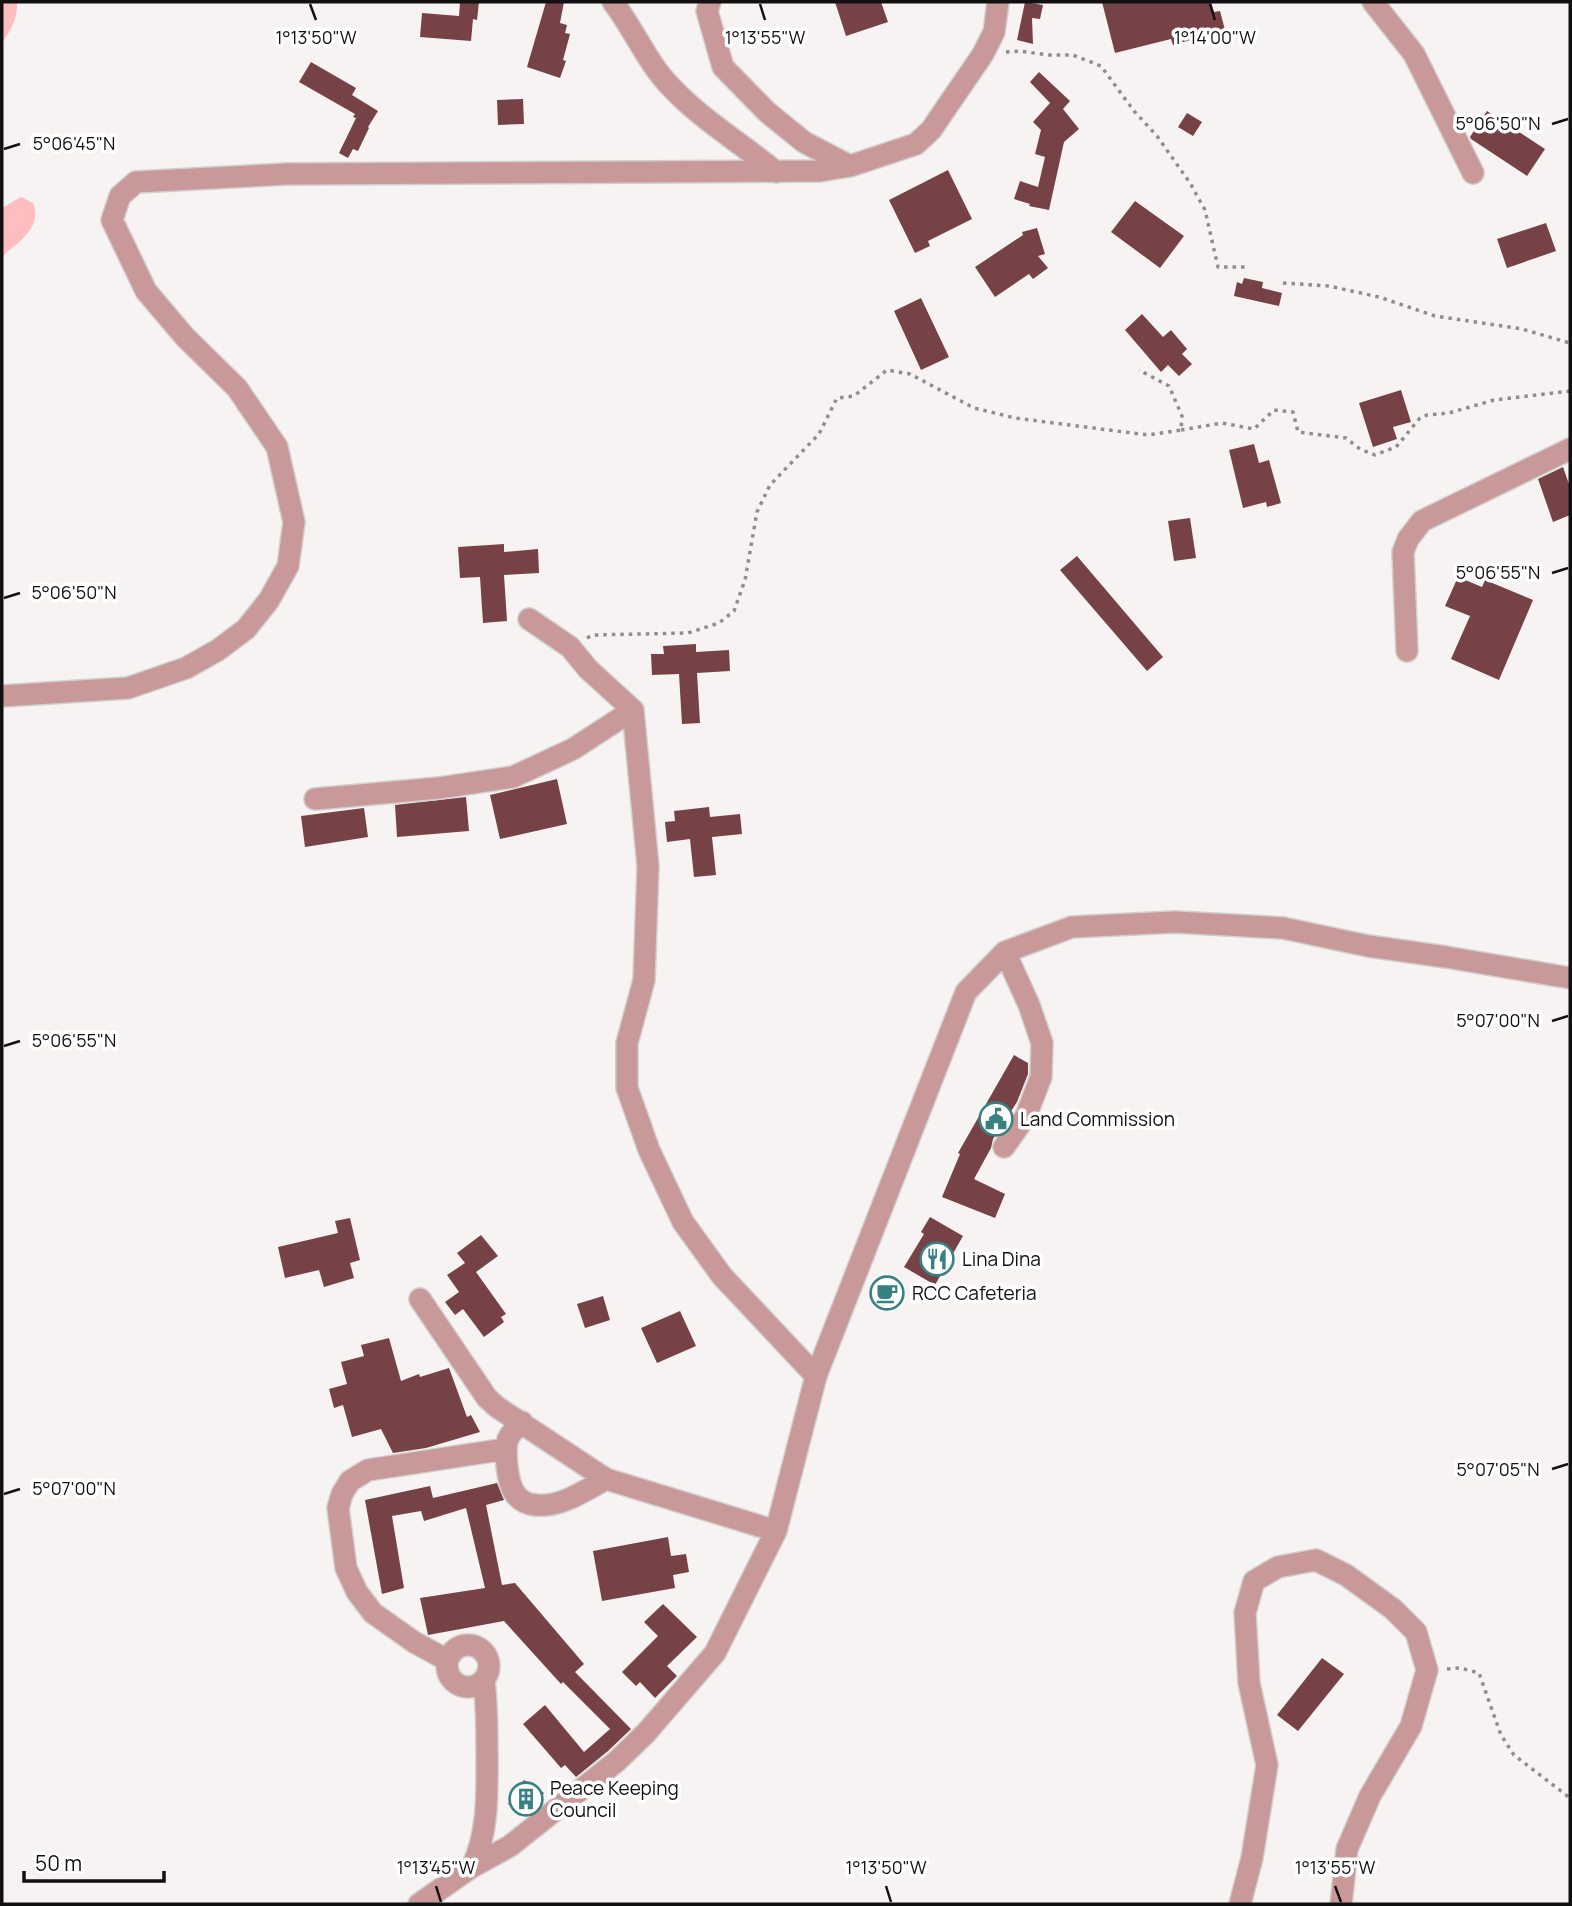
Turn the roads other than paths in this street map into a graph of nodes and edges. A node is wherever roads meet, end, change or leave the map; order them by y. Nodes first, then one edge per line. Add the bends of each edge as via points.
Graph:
1 (613, 2) edge
2 (709, 2) edge
3 (998, 2) edge
4 (1373, 2) edge
5 (850, 166) junction
6 (776, 172) junction
7 (1473, 173) dead end
8 (1570, 449) edge
9 (529, 619) dead end
10 (1407, 651) dead end
11 (2, 696) edge
12 (633, 710) junction
13 (315, 799) dead end
14 (1005, 952) junction
15 (1570, 978) edge
16 (1004, 1147) dead end
17 (420, 1299) dead end
18 (816, 1376) junction
19 (522, 1422) junction
20 (506, 1449) junction
21 (606, 1479) junction
22 (776, 1531) junction
23 (447, 1660) junction
24 (484, 1681) junction
25 (472, 1867) junction
26 (419, 1904) edge
27 (1240, 1904) edge
28 (1341, 1904) edge

1 - 6 street via 669,85 703,118
2 - 5 street via 707,11 723,67 804,142
3 - 5 street via 993,32 983,54 931,130 916,144
4 - 7 street via 1414,54
5 - 6 street via 820,172
6 - 11 street via 287,174 136,182 120,196 112,220 146,291 237,388 277,447 294,522 288,566 246,629 186,668 128,688
8 - 10 street via 1422,522 1408,539 1403,552
9 - 12 street via 570,647
12 - 13 street via 573,749 513,778
12 - 18 street via 649,866 644,980 627,1043 627,1088 649,1150 683,1222 723,1276
14 - 15 street via 1072,928 1188,923 1283,928
14 - 16 street via 1042,1043 1041,1077 1026,1116
14 - 18 street via 966,992
17 - 19 street via 486,1398
18 - 22 street
19 - 20 street
19 - 21 street
20 - 21 street via 511,1487 523,1502 550,1504
20 - 23 street via 368,1470 350,1481 338,1508 346,1568 357,1591 373,1613
21 - 22 street
22 - 25 street via 715,1653 646,1733 544,1820
23 - 24 street via 447,1671 463,1687
23 - 24 street via 463,1644 474,1644 490,1660
24 - 25 street via 487,1787 480,1850
25 - 26 street
27 - 28 street via 1267,1765 1249,1683 1245,1613 1254,1581 1278,1567 1316,1560 1393,1609 1416,1632 1427,1670 1412,1726 1370,1796 1347,1849

